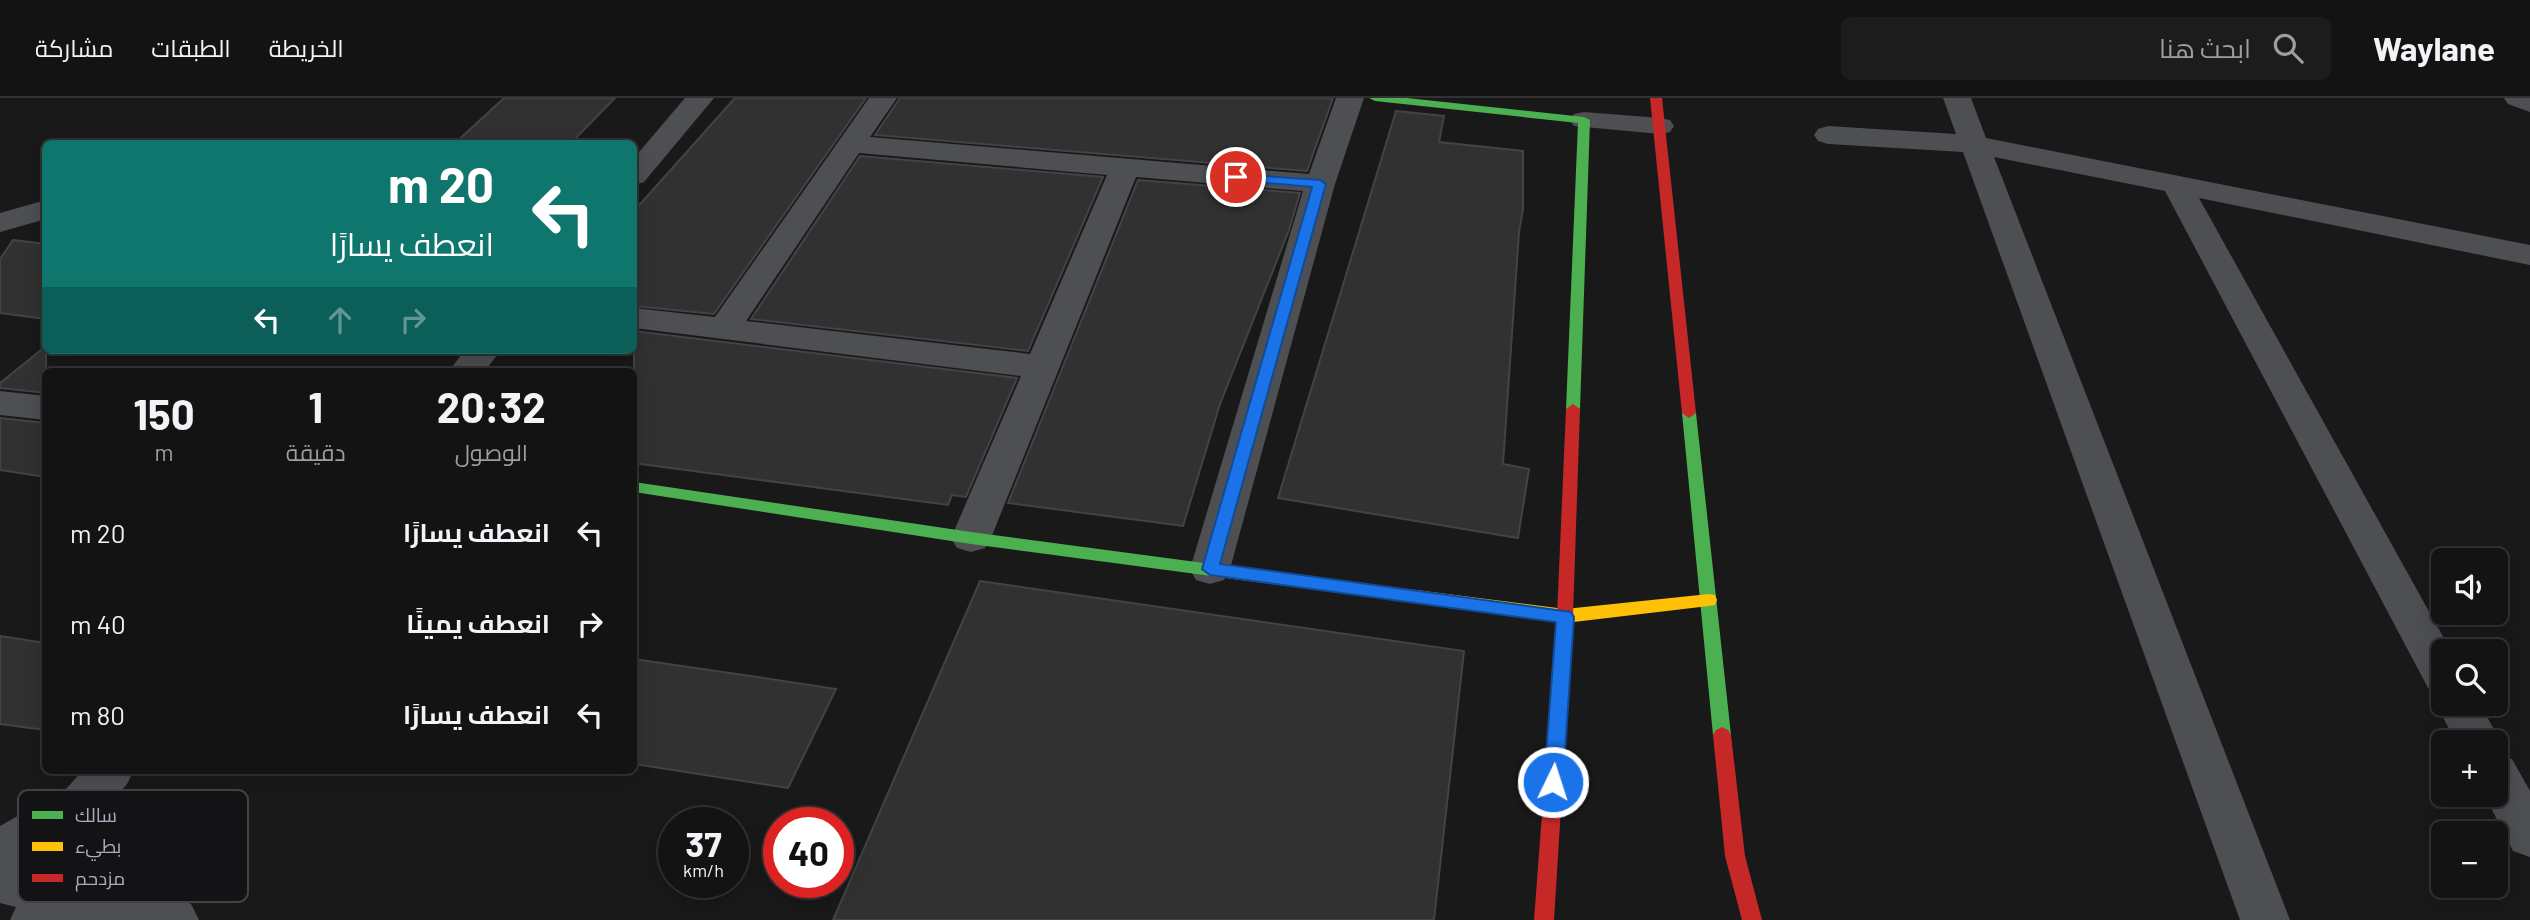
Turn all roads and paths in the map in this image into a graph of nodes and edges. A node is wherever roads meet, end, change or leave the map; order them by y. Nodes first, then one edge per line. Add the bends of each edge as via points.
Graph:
1 (700, 98) edge
2 (883, 98) edge
3 (1350, 98) edge
4 (1375, 98) edge
5 (1656, 98) edge
6 (1957, 98) edge
7 (2518, 98) edge
8 (2530, 104) edge
9 (1584, 120) junction
10 (1660, 126) junction
11 (1828, 135) dead end
12 (852, 144) junction
13 (1975, 144) junction
14 (1125, 168) junction
15 (637, 172) edge
16 (1320, 184) junction
17 (2177, 185) junction
18 (0, 196) edge
19 (42, 200) edge
20 (42, 210) edge
21 (0, 223) edge
22 (2530, 255) edge
23 (637, 318) edge
24 (724, 327) junction
25 (481, 354) edge
26 (1043, 367) junction
27 (469, 368) edge
28 (0, 403) edge
29 (42, 408) edge
30 (637, 487) edge
31 (971, 538) junction
32 (1210, 569) junction
33 (1709, 600) junction
34 (1565, 617) junction
35 (2431, 654) edge
36 (2508, 795) edge
37 (2530, 836) edge
38 (18, 837) edge
39 (0, 849) edge
40 (1735, 856) junction
41 (0, 881) edge
42 (18, 891) edge
43 (1728, 894) dead end
44 (47, 907) edge
45 (174, 920) edge
46 (1544, 920) edge
47 (1752, 920) edge
48 (2264, 920) edge

1 - 15 street
2 - 12 street
3 - 16 street
4 - 9 street
5 - 10 street
6 - 13 street
7 - 8 street
9 - 10 street
9 - 34 street
10 - 33 street
11 - 13 street
12 - 14 street
12 - 24 street
13 - 17 street
13 - 48 street
14 - 16 street
14 - 26 street
16 - 32 street
17 - 22 street
17 - 35 street
18 - 19 street
20 - 21 street
23 - 24 street
24 - 26 street
25 - 27 street
26 - 31 street
28 - 29 street
30 - 31 street
31 - 32 street
32 - 34 street
33 - 34 street
33 - 40 street
34 - 46 street
36 - 37 street
38 - 39 street
40 - 43 street
40 - 47 street
41 - 42 street
44 - 45 street

